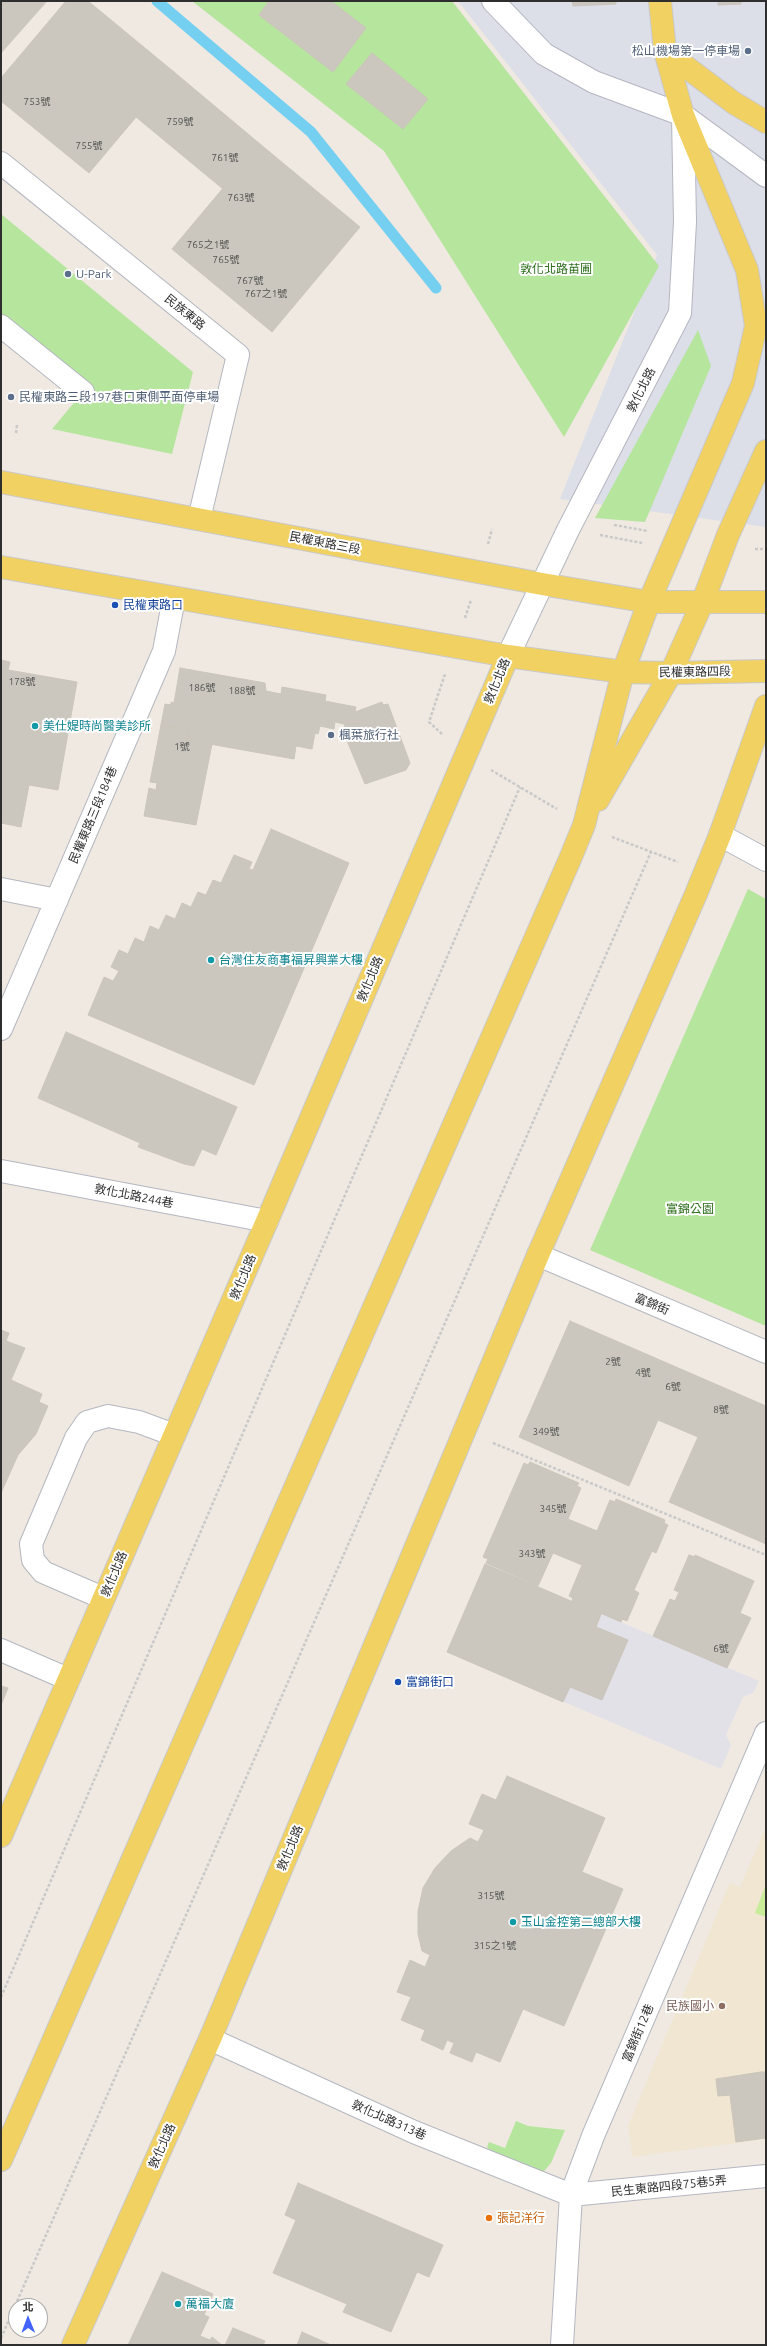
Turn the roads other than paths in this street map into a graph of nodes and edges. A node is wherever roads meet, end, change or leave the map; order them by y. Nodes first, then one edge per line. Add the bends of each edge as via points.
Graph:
1 (493, 1) edge
2 (660, 1) edge
3 (665, 51) junction
4 (683, 115) junction
5 (766, 122) edge
6 (1, 163) edge
7 (766, 176) edge
8 (1, 326) edge
9 (84, 392) dead end
10 (766, 451) edge
11 (1, 482) edge
12 (199, 519) junction
13 (1, 567) edge
14 (542, 584) junction
15 (174, 598) junction
16 (703, 601) junction
17 (649, 602) junction
18 (766, 602) edge
19 (508, 656) junction
20 (766, 671) edge
21 (623, 672) junction
22 (671, 673) junction
23 (766, 706) edge
24 (584, 825) junction
25 (720, 835) junction
26 (766, 860) edge
27 (1, 889) edge
28 (57, 900) junction
29 (1, 1029) edge
30 (1, 1170) edge
31 (267, 1221) junction
32 (538, 1255) junction
33 (766, 1352) edge
34 (174, 1435) junction
35 (103, 1598) junction
36 (1, 1650) edge
37 (68, 1679) junction
38 (766, 1733) edge
39 (1, 1836) edge
40 (210, 2039) junction
41 (1, 2160) edge
42 (766, 2176) edge
43 (571, 2195) junction
44 (73, 2345) edge
45 (562, 2345) edge

1 - 4 street via 544,54 594,82
2 - 3 main road, 敦化北路
3 - 4 main road, 敦化北路
3 - 5 main road via 734,103
4 - 7 street
4 - 14 street, 敦化北路 via 685,222 680,314
4 - 17 main road, 敦化北路 via 747,270 756,326 743,383
6 - 12 street, 民族東路 via 238,354
8 - 9 street
10 - 16 main road, 敦化北路 via 728,536
11 - 12 main road, 民權東路三段
12 - 14 main road, 民權東路三段
13 - 15 main road
14 - 17 main road, 民權東路三段
14 - 19 street, 敦化北路
15 - 19 main road
15 - 28 street, 民權東路三段184巷 via 164,651
16 - 17 main road
16 - 18 main road
16 - 22 main road, 敦化北路
17 - 21 main road, 敦化北路
19 - 21 main road
19 - 31 main road, 敦化北路
20 - 22 main road, 民權東路四段
21 - 22 main road, 民權東路四段
21 - 24 main road, 敦化北路
22 - 24 main road, 敦化北路
23 - 25 main road, 敦化北路
24 - 41 main road, 敦化北路
25 - 26 street
25 - 32 main road, 敦化北路
27 - 28 street
28 - 29 street, 民權東路三段184巷
30 - 31 street, 敦化北路244巷
31 - 34 main road, 敦化北路
32 - 33 street, 富錦街
32 - 40 main road, 敦化北路
34 - 35 main road, 敦化北路
34 - 35 street via 139,1422 108,1416 87,1422 76,1438 31,1544 33,1560 43,1572
35 - 37 main road, 敦化北路
36 - 37 street
37 - 39 main road, 敦化北路
38 - 43 street, 富錦街12巷 via 593,2136
40 - 43 street, 敦化北路313巷 via 414,2132
40 - 44 main road, 敦化北路
42 - 43 street, 民生東路四段75巷5弄
43 - 45 street, 富錦街12巷

